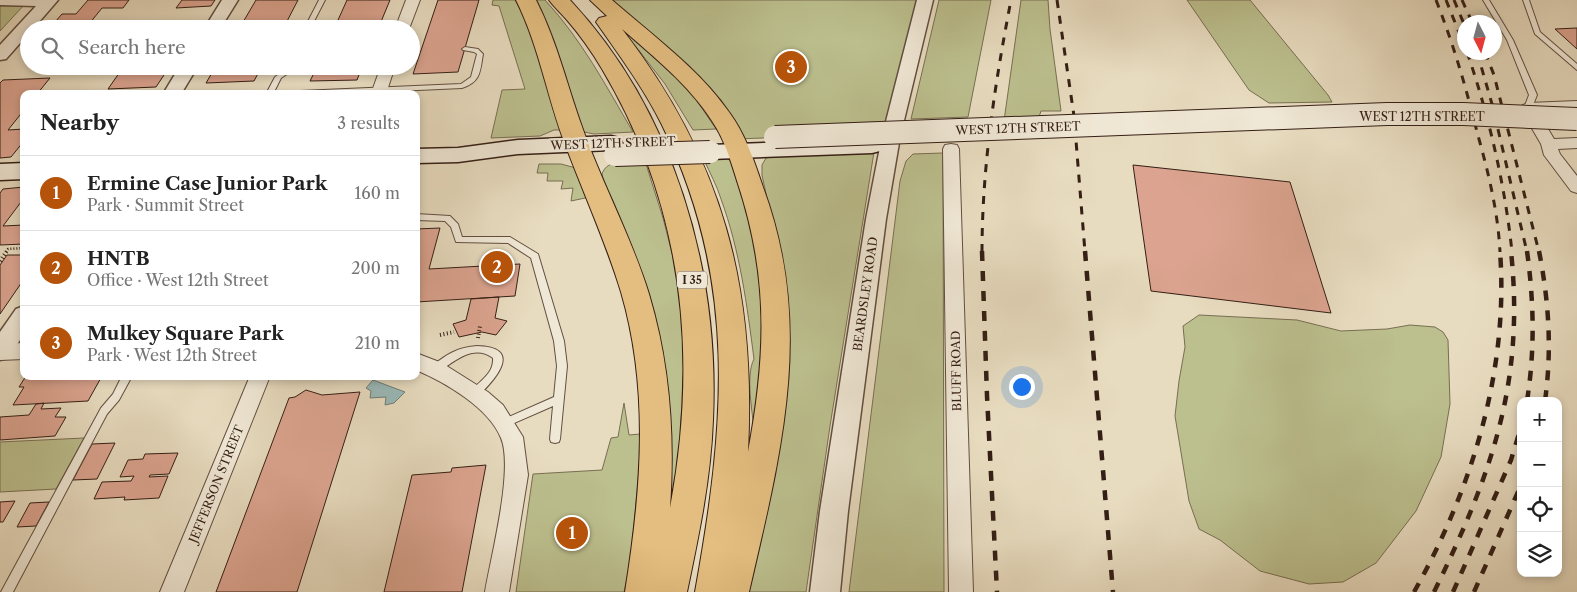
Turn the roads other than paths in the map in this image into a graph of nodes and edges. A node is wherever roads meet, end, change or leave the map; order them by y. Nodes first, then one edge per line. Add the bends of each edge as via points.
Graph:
1 (0, 0) edge
2 (230, 0) edge
3 (322, 0) edge
4 (413, 0) edge
5 (526, 0) edge
6 (559, 0) edge
7 (587, 0) edge
8 (600, 0) edge
9 (925, 0) edge
10 (1486, 0) edge
11 (1526, 0) edge
12 (48, 3) edge
13 (32, 20) edge
14 (218, 20) edge
15 (312, 20) edge
16 (405, 20) edge
17 (20, 33) edge
18 (465, 49) dead end
19 (0, 55) edge
20 (1577, 68) edge
21 (184, 75) edge
22 (282, 75) edge
23 (385, 75) edge
24 (278, 77) joint
25 (174, 90) edge
26 (271, 90) edge
27 (379, 90) edge
28 (406, 90) edge
29 (1577, 106) edge
30 (1528, 108) junction
31 (1577, 119) edge
32 (1577, 130) edge
33 (775, 143) junction
34 (1577, 143) edge
35 (1550, 144) junction
36 (737, 145) junction
37 (707, 146) joint
38 (613, 149) joint
39 (951, 149) dead end
40 (580, 150) junction
41 (420, 156) edge
42 (1577, 187) edge
43 (420, 217) edge
44 (20, 322) edge
45 (0, 351) edge
46 (20, 351) edge
47 (420, 363) edge
48 (435, 369) junction
49 (125, 380) edge
50 (258, 380) edge
51 (478, 396) junction
52 (558, 400) junction
53 (505, 424) junction
54 (555, 438) dead end
55 (8, 592) edge
56 (172, 592) edge
57 (498, 592) edge
58 (644, 592) edge
59 (669, 592) edge
60 (713, 592) edge
61 (731, 592) edge
62 (825, 592) edge
63 (961, 592) edge

1 - 12 street
2 - 14 street
3 - 15 lane
4 - 16 street
5 - 40 highway
6 - 59 highway, I 35 via 596,44 635,108 675,206 690,266 700,335 700,398 694,467
7 - 60 highway, I 35 via 634,59 670,118 697,177 722,257 734,341 734,425
8 - 36 highway via 701,91 721,116
9 - 62 street, BEARDSLEY ROAD via 891,136 876,219
10 - 30 lane via 1521,64 1533,96
11 - 20 lane via 1537,33
12 - 13 street
17 - 19 street
18 - 28 lane via 476,50 480,54 471,84
21 - 25 street
22 - 24 lane
23 - 27 street
24 - 26 lane
29 - 30 street
30 - 35 street
31 - 33 main road, WEST 12TH STREET, bridge via 1396,114
32 - 33 main road, WEST 12TH STREET via 1397,126
33 - 36 main road, WEST 12TH STREET
34 - 35 street
35 - 42 street via 1552,155
36 - 37 main road, WEST 12TH STREET
36 - 61 highway via 760,210 770,254 776,309 776,359 756,487
37 - 38 main road, WEST 12TH STREET, bridge
38 - 40 main road, WEST 12TH STREET
39 - 63 street, BLUFF ROAD
40 - 41 main road, WEST 12TH STREET via 516,159
40 - 58 highway via 636,294 654,380 657,481
43 - 52 lane via 447,218 455,226 459,240 510,240 535,256 559,341 562,366
44 - 45 street
45 - 46 street
47 - 48 street
48 - 51 street
48 - 51 lane via 464,351 493,352 498,361 497,368
49 - 55 lane via 104,411
50 - 56 street, JEFFERSON STREET
51 - 53 street via 496,411
52 - 53 lane
52 - 54 lane
53 - 57 street via 512,437 517,475

